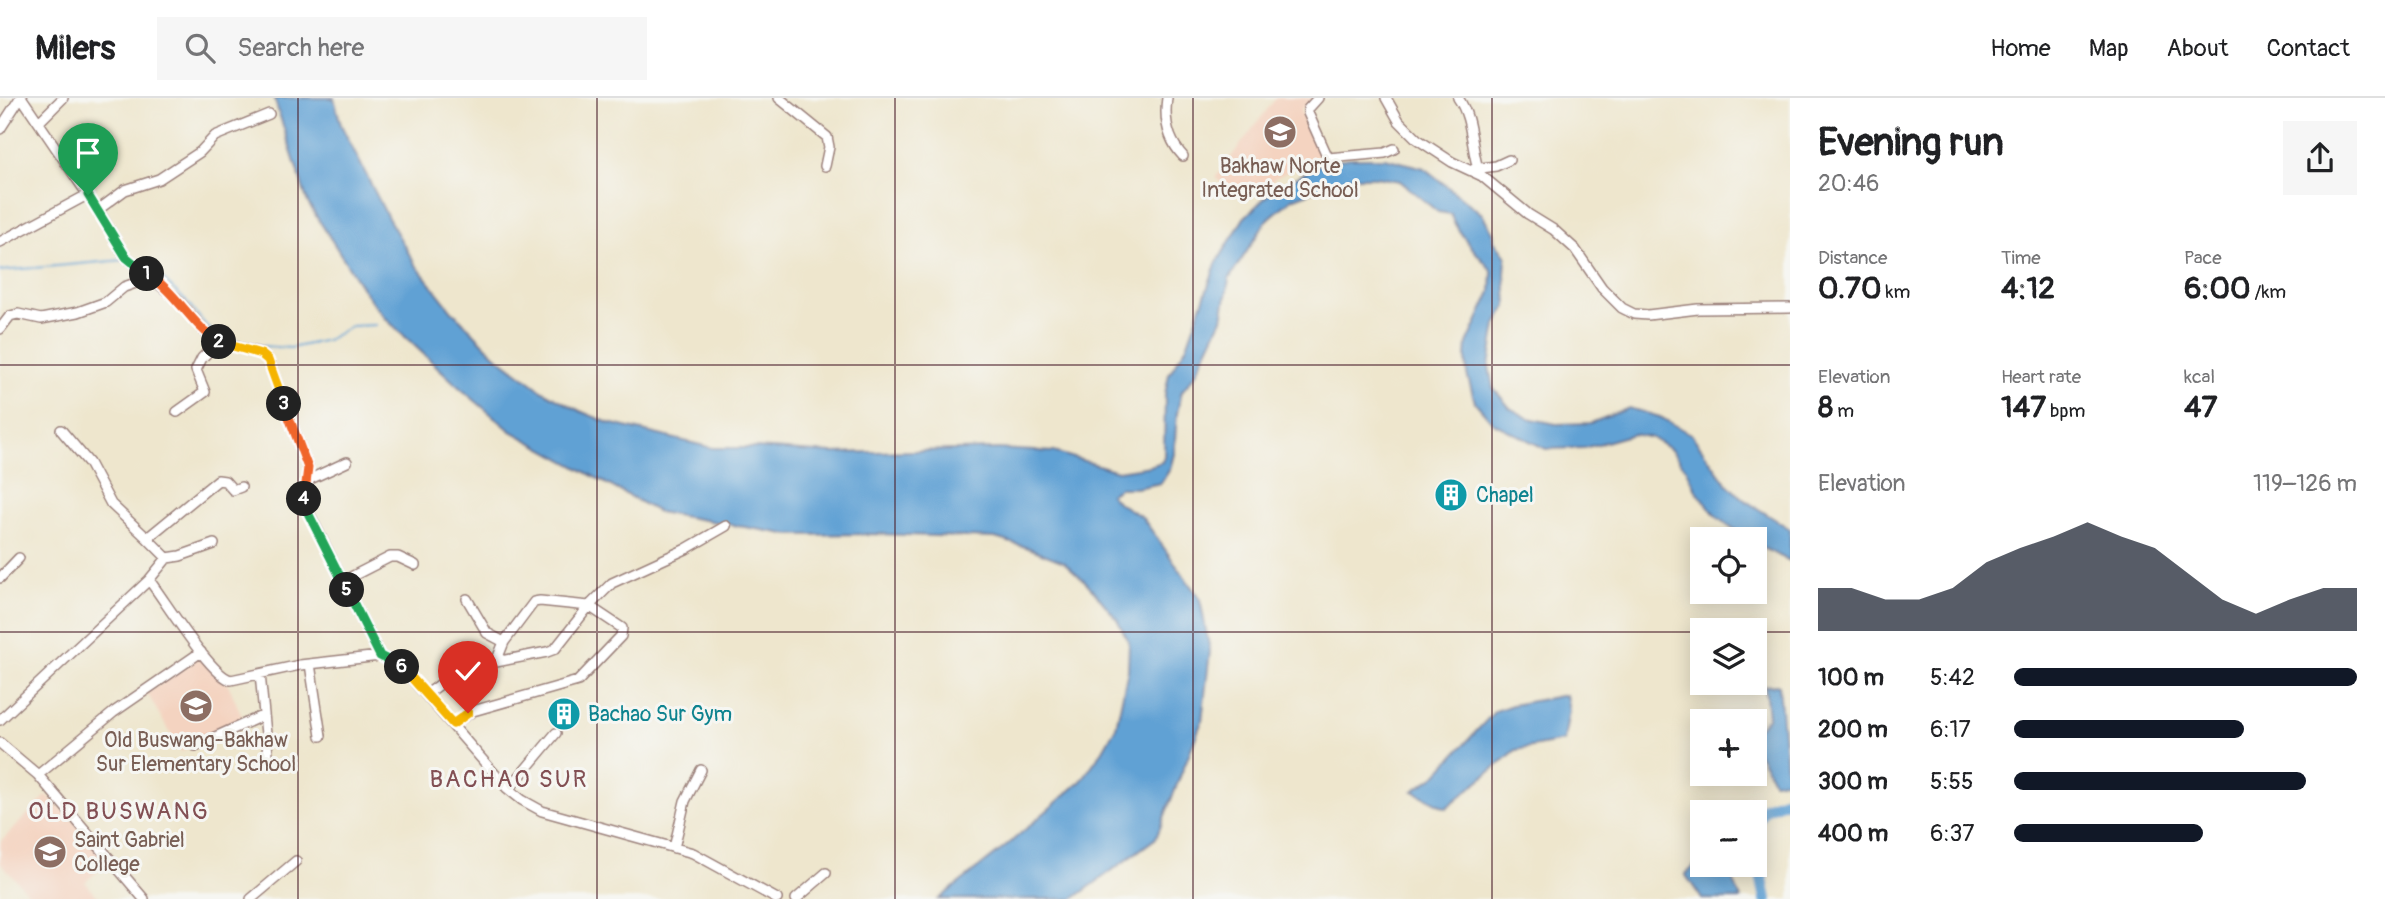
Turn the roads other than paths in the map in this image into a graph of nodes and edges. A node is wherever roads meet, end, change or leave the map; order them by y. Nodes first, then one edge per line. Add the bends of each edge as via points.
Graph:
1 (21, 98) edge
2 (63, 98) edge
3 (779, 98) edge
4 (1167, 98) edge
5 (1318, 98) edge
6 (1386, 98) edge
7 (1458, 98) edge
8 (269, 114) dead end
9 (38, 122) junction
10 (0, 129) edge
11 (1394, 149) dead end
12 (1183, 156) dead end
13 (1509, 159) dead end
14 (65, 162) junction
15 (106, 165) dead end
16 (825, 166) dead end
17 (1475, 169) junction
18 (88, 195) junction
19 (98, 210) junction
20 (0, 242) edge
21 (153, 277) junction
22 (1790, 308) edge
23 (0, 329) edge
24 (209, 336) junction
25 (177, 412) dead end
26 (61, 430) dead end
27 (347, 462) dead end
28 (308, 480) junction
29 (242, 487) dead end
30 (726, 527) dead end
31 (148, 539) junction
32 (214, 544) dead end
33 (19, 558) dead end
34 (167, 558) junction
35 (415, 565) dead end
36 (0, 578) edge
37 (149, 580) junction
38 (343, 582) junction
39 (467, 599) dead end
40 (589, 606) junction
41 (504, 642) junction
42 (201, 652) junction
43 (380, 656) junction
44 (496, 662) junction
45 (310, 664) junction
46 (260, 674) junction
47 (427, 694) junction
48 (264, 715) junction
49 (0, 720) edge
50 (453, 724) junction
51 (556, 733) dead end
52 (321, 736) dead end
53 (1, 746) edge
54 (195, 746) dead end
55 (268, 754) dead end
56 (701, 770) dead end
57 (38, 775) junction
58 (509, 789) junction
59 (674, 848) junction
60 (296, 861) dead end
61 (826, 873) dead end
62 (144, 899) edge
63 (251, 899) edge
64 (777, 899) edge
65 (796, 899) edge

1 - 9 street
1 - 10 street
2 - 9 street
3 - 16 street via 827,137
4 - 12 street via 1167,124 1174,146
5 - 11 street via 1308,113 1328,159
6 - 17 street via 1399,121 1417,139 1452,162
7 - 17 street via 1466,110
8 - 19 street via 215,136 200,152 159,179 125,190
9 - 14 street
13 - 17 street
14 - 15 street via 85,146
14 - 18 street
17 - 22 street via 1575,249 1602,288 1634,314
18 - 19 street
18 - 20 street
19 - 21 street via 126,257
21 - 23 street via 78,312 41,319 10,316
21 - 24 street
24 - 25 street via 212,348 196,370 205,393
24 - 28 street via 268,360 308,468
26 - 31 street via 89,463 111,504
27 - 28 street
28 - 38 street via 304,505
29 - 31 street via 233,490 218,480
30 - 40 street via 612,583
31 - 34 street
32 - 34 street
33 - 36 street
34 - 37 street
35 - 38 street via 390,557
37 - 42 street
37 - 49 street
38 - 43 street
39 - 41 street via 487,633
40 - 41 street via 534,602
40 - 44 street via 555,649
40 - 50 street via 622,632 578,681 473,711
41 - 44 street
42 - 46 street via 224,678
42 - 57 street via 114,712
43 - 45 street
43 - 47 street via 399,664
44 - 47 street via 450,677
45 - 46 street
45 - 52 street
46 - 48 street
47 - 50 street
48 - 54 street
48 - 55 street
50 - 58 street
51 - 58 street
53 - 57 street
56 - 59 street via 685,801
57 - 62 street
58 - 59 street via 542,811
59 - 64 street via 693,853
60 - 63 street
61 - 65 street

